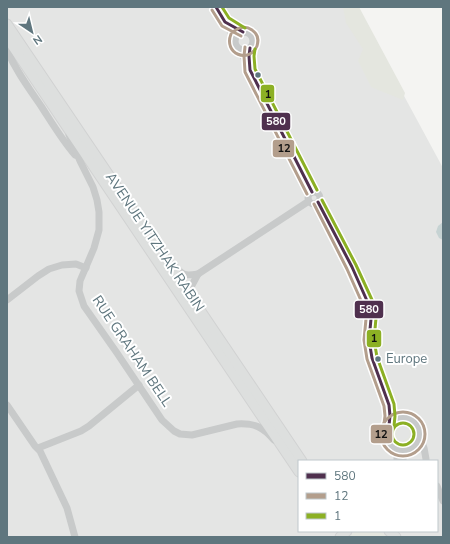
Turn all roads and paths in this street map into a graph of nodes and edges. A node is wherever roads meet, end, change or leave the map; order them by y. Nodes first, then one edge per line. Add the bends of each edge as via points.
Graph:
1 (216, 7) edge
2 (225, 22) junction
3 (7, 24) edge
4 (244, 32) junction
5 (7, 38) edge
6 (235, 39) junction
7 (250, 48) junction
8 (7, 50) edge
9 (240, 50) junction
10 (250, 70) junction
11 (63, 122) junction
12 (80, 161) junction
13 (312, 192) junction
14 (309, 201) junction
15 (318, 202) junction
16 (124, 211) junction
17 (159, 249) junction
18 (86, 268) junction
19 (198, 274) junction
20 (7, 300) edge
21 (194, 300) junction
22 (139, 386) junction
23 (7, 405) edge
24 (389, 405) junction
25 (399, 418) junction
26 (389, 425) junction
27 (420, 436) junction
28 (38, 448) junction
29 (395, 449) junction
30 (409, 449) junction
31 (289, 456) junction
32 (301, 460) edge
33 (397, 460) edge
34 (403, 460) edge
35 (427, 460) edge
36 (298, 470) edge
37 (438, 488) edge
38 (443, 501) edge
39 (75, 537) edge

1 - 2 street
2 - 4 street
2 - 6 street
3 - 17 main road, AVENUE YITZHAK RABIN
4 - 6 street via 238,34
4 - 7 street via 252,37
5 - 11 main road, AVENUE YITZHAK RABIN
6 - 9 street via 235,45
7 - 9 street
7 - 10 street
8 - 12 street via 16,70
9 - 10 street
10 - 13 street
11 - 12 street, RUE GRAHAM BELL
11 - 16 main road, AVENUE YITZHAK RABIN
12 - 16 street
12 - 18 street, RUE GRAHAM BELL via 93,187 99,212 99,230
13 - 14 street via 308,196
13 - 15 street via 319,194
14 - 15 street via 314,204
14 - 19 street
15 - 24 street via 368,303 372,358
16 - 31 main road, AVENUE YITZHAK RABIN
17 - 19 street via 180,272 187,276
17 - 21 main road, AVENUE YITZHAK RABIN
18 - 20 street via 76,264 49,269
18 - 22 street, RUE GRAHAM BELL via 79,291 84,306
19 - 21 street via 191,287
21 - 32 main road, AVENUE YITZHAK RABIN
22 - 28 street via 81,431
22 - 31 street, RUE GRAHAM BELL via 162,420 174,432 192,435 237,424 256,426 265,431
23 - 28 street
24 - 25 street
24 - 26 street
25 - 26 street
25 - 27 street via 410,419 416,423
26 - 29 street via 386,433 391,446
27 - 30 street
27 - 35 street
28 - 39 street via 62,496
29 - 30 street
29 - 33 street
30 - 34 street
30 - 35 street via 423,453
31 - 36 main road, AVENUE YITZHAK RABIN
37 - 38 street

